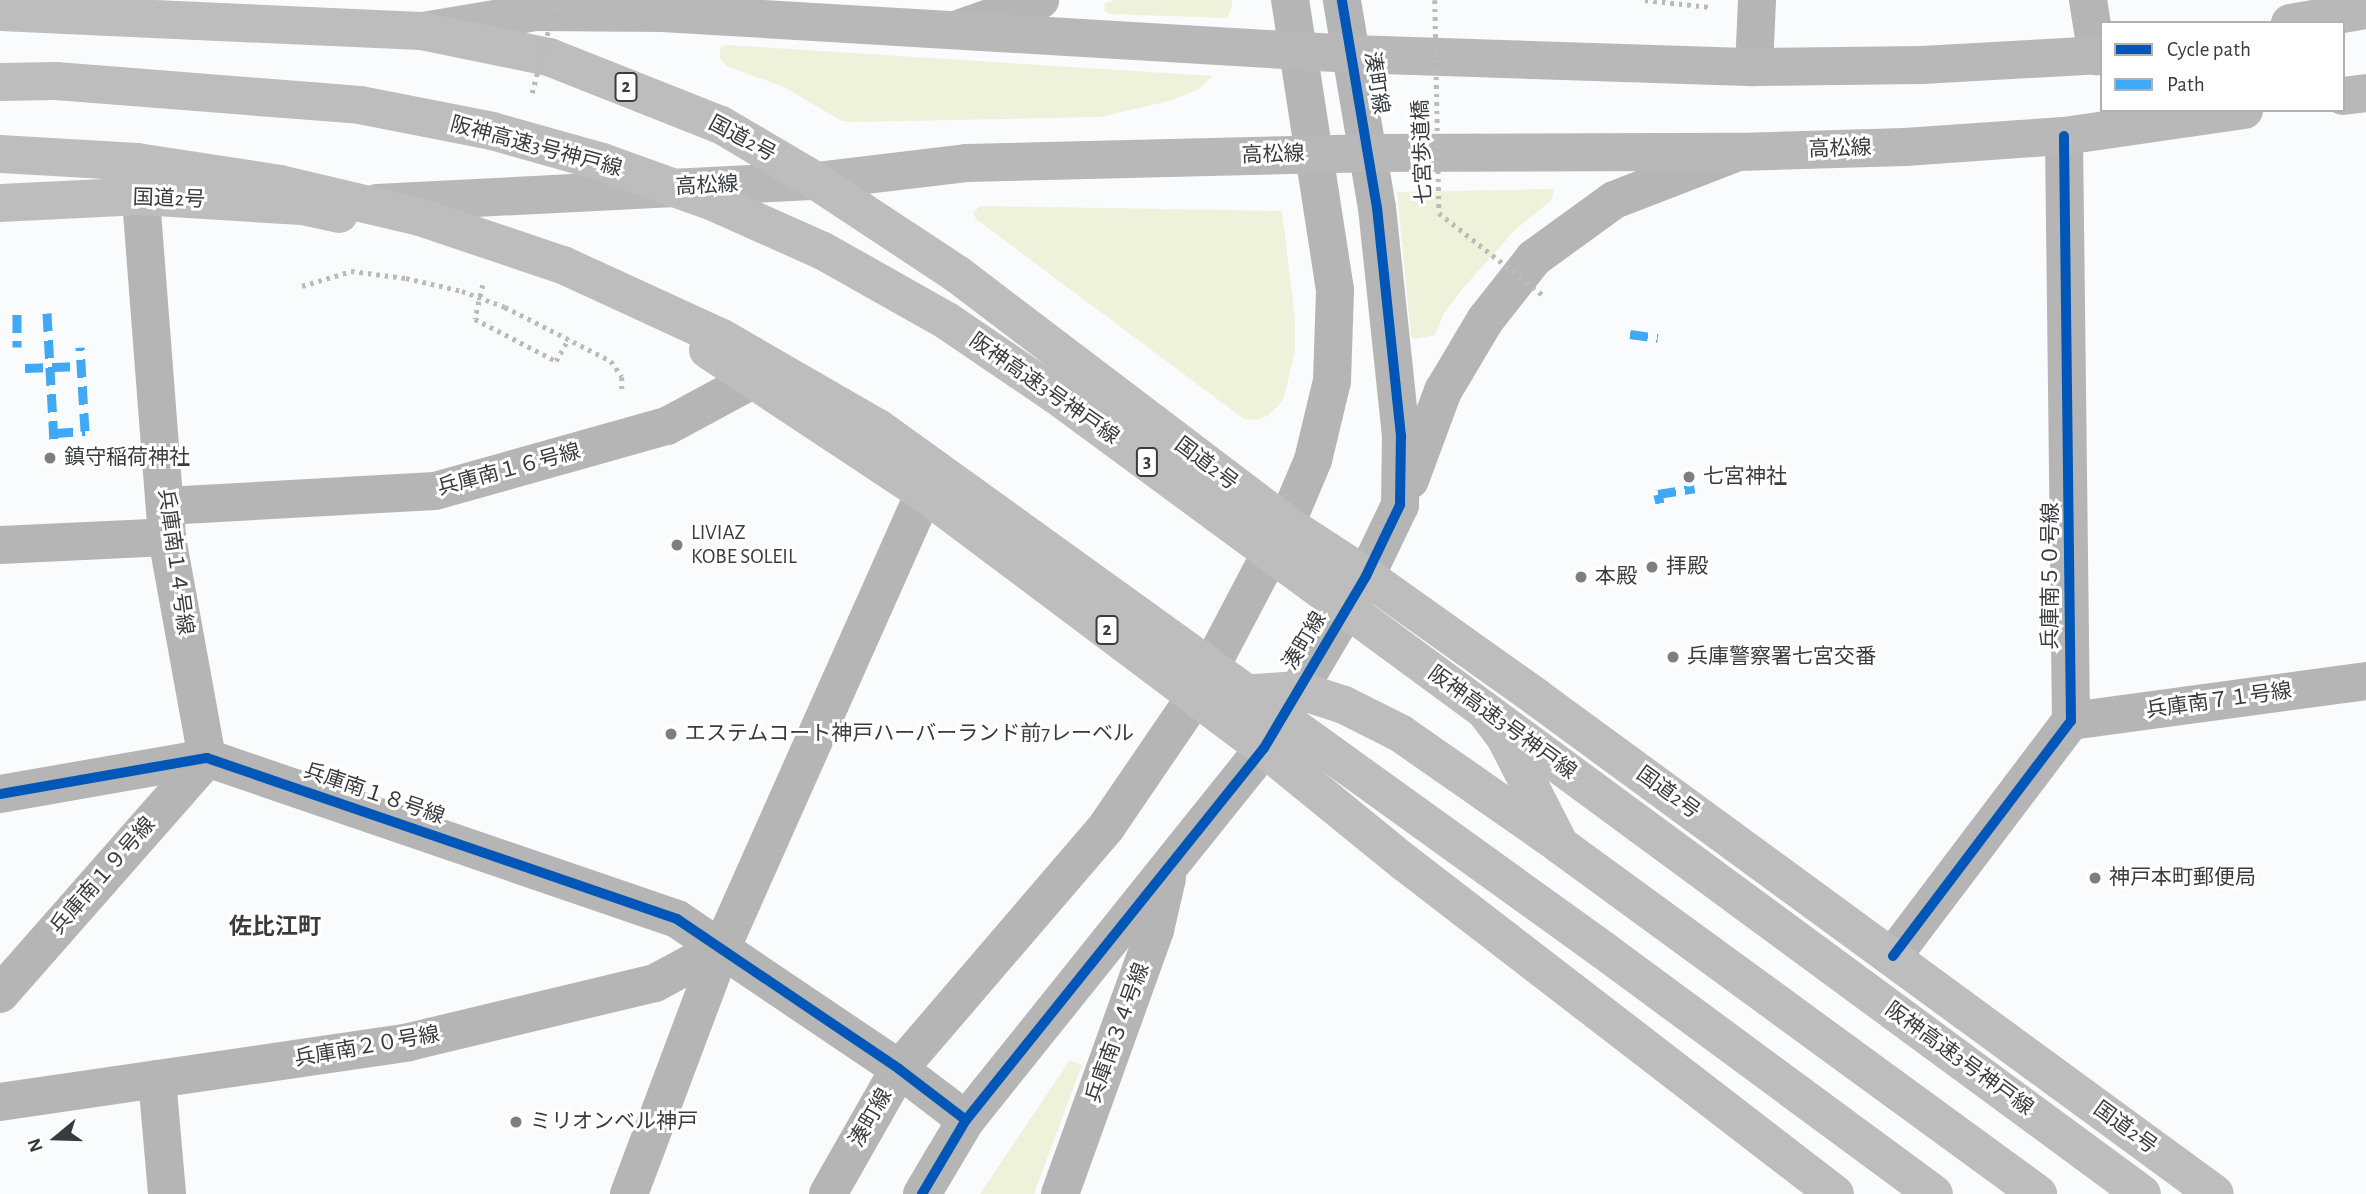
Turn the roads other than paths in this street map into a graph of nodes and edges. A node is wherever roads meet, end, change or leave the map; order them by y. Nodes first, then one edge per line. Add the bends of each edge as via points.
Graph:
1 (1040, 0) edge
2 (1290, 0) edge
3 (1342, 0) edge
4 (2088, 0) edge
5 (535, 6) edge
6 (1757, 6) edge
7 (2366, 10) edge
8 (0, 12) edge
9 (2302, 21) edge
10 (961, 28) junction
11 (421, 32) junction
12 (1299, 51) junction
13 (1352, 54) junction
14 (2099, 55) edge
15 (549, 57) junction
16 (1754, 67) junction
17 (0, 82) edge
18 (2366, 93) edge
19 (2345, 96) edge
20 (2230, 112) edge
21 (2064, 136) junction
22 (1738, 152) junction
23 (1367, 153) junction
24 (0, 154) edge
25 (1316, 154) junction
26 (816, 181) junction
27 (141, 196) junction
28 (0, 203) edge
29 (302, 206) junction
30 (754, 379) junction
31 (924, 494) junction
32 (1400, 505) junction
33 (166, 522) junction
34 (1286, 524) junction
35 (0, 545) edge
36 (1366, 576) junction
37 (1410, 609) junction
38 (2366, 681) edge
39 (1298, 690) junction
40 (1195, 696) junction
41 (2071, 721) junction
42 (1264, 748) junction
43 (207, 758) junction
44 (0, 794) edge
45 (1560, 845) junction
46 (1169, 870) junction
47 (722, 947) junction
48 (1893, 956) junction
49 (0, 994) edge
50 (899, 1069) junction
51 (157, 1079) junction
52 (0, 1102) edge
53 (967, 1120) junction
54 (167, 1194) edge
55 (629, 1194) edge
56 (828, 1194) edge
57 (922, 1194) edge
58 (1060, 1194) edge
59 (1835, 1194) edge
60 (1934, 1194) edge
61 (2038, 1194) edge
62 (2142, 1194) edge
63 (2215, 1194) edge

1 - 10 street
2 - 12 street, 湊町線
3 - 13 street, 湊町線
4 - 14 street
5 - 10 main road
5 - 11 main road
5 - 15 street
6 - 16 street
7 - 9 main road
8 - 11 highway, 国道2号 / 2
10 - 12 main road
11 - 15 highway, 国道2号 / 2
12 - 13 main road
12 - 25 street, 湊町線
13 - 16 main road
13 - 23 street, 湊町線
14 - 16 main road via 1922,65
15 - 26 highway, 国道2号 / 2 via 722,125
17 - 62 highway, 阪神高速3号神戸線 / 3, bridge via 56,80 347,104 492,131 602,162 713,202 823,251 947,321 1056,395
18 - 19 main road
20 - 21 main road, 高松線
21 - 22 main road, 高松線
21 - 41 street, 兵庫南５０号線
22 - 23 main road, 高松線
22 - 32 street via 1614,200 1534,258 1486,320 1443,391
23 - 25 main road, 高松線
23 - 32 street, 湊町線 via 1396,381
24 - 60 highway, bridge via 150,164 280,184 420,217 563,265 722,338 878,428
25 - 26 main road, 高松線 via 966,163
25 - 34 street, 湊町線 via 1335,290 1332,381 1313,460
26 - 29 main road, 高松線
26 - 34 highway, 国道2号 / 2 via 957,274
27 - 28 highway, 国道2号 / 2
27 - 29 highway, 国道2号 / 2
27 - 33 street, 兵庫南１４号線
29 - 30 highway, 国道2号 / 2 via 469,242 645,311
30 - 31 highway, 国道2号 / 2
30 - 33 street, 兵庫南１６号線 via 667,426 435,491
31 - 40 highway, 国道2号 / 2
31 - 47 street
32 - 36 street, 湊町線
33 - 35 street, 兵庫南１６号線
33 - 43 street, 兵庫南１４号線
34 - 36 highway, 国道2号 / 2
34 - 40 street, 湊町線
36 - 37 highway, 国道2号 / 2
36 - 39 street, 湊町線
37 - 45 highway via 1506,739
37 - 48 highway, 国道2号 / 2
38 - 41 street, 兵庫南７１号線
39 - 40 highway
39 - 42 street, 湊町線
39 - 45 highway via 1344,705 1400,733
40 - 42 highway, 国道2号 / 2
40 - 50 street, 湊町線 via 1107,826
41 - 48 street
42 - 46 street, 湊町線
42 - 59 highway, 国道2号 / 2 via 1404,862
43 - 44 street, 兵庫南１８号線
43 - 47 street, 兵庫南１８号線 via 677,919
43 - 49 street, 兵庫南１９号線
45 - 61 highway
46 - 53 street, 湊町線
46 - 58 street, 兵庫南３４号線 via 1155,930
47 - 50 street, 兵庫南１８号線
47 - 51 street, 兵庫南２０号線 via 654,984 409,1042
47 - 55 street
48 - 63 highway, 国道2号 / 2
50 - 53 street, 兵庫南１８号線
50 - 56 street, 湊町線
51 - 52 street, 兵庫南２０号線
51 - 54 street
53 - 57 street, 湊町線

